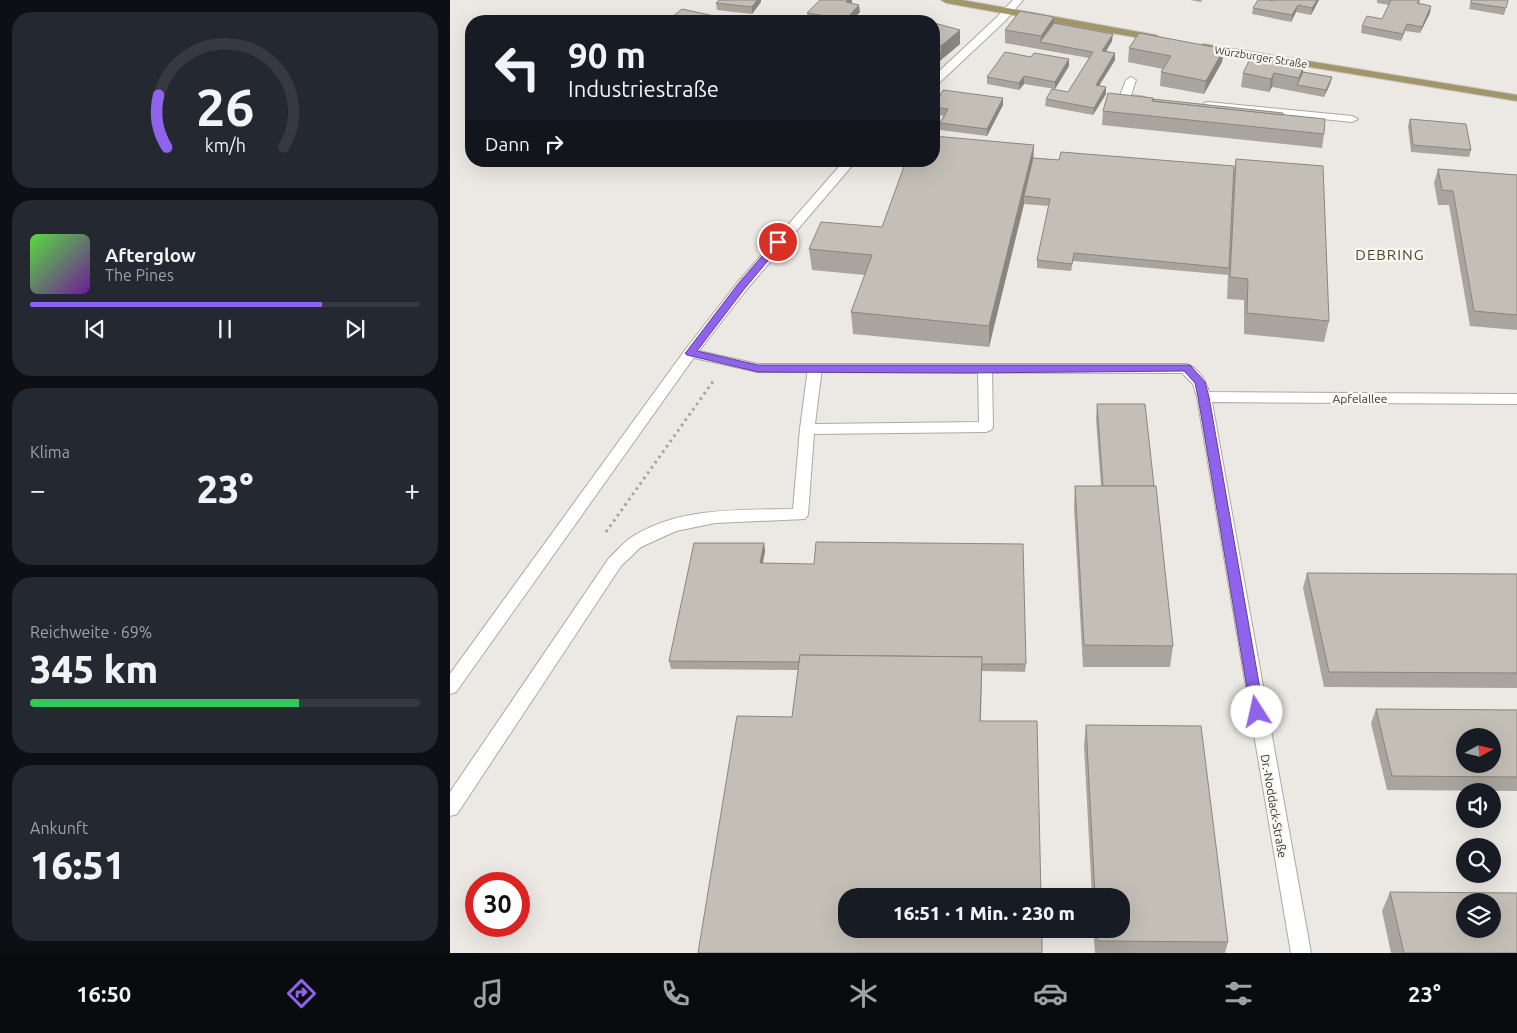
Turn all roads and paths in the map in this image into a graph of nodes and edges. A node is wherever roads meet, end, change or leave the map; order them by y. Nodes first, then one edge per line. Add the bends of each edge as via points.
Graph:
1 (946, 0) edge
2 (1018, 0) edge
3 (1008, 12) junction
4 (1170, 41) edge
5 (1194, 45) edge
6 (940, 76) edge
7 (1131, 80) dead end
8 (1517, 98) edge
9 (1151, 100) edge
10 (1197, 104) edge
11 (1352, 118) dead end
12 (845, 167) edge
13 (690, 353) junction
14 (815, 368) junction
15 (985, 369) junction
16 (1204, 397) junction
17 (1517, 399) edge
18 (807, 429) junction
19 (450, 687) edge
20 (450, 808) edge
21 (1301, 953) edge

1 - 3 main road
2 - 3 street
3 - 4 main road
3 - 6 street
5 - 8 main road, Würzburger Straße
7 - 9 street via 1124,98
10 - 11 street
12 - 13 street via 742,286
13 - 14 street via 758,368
13 - 19 street
14 - 15 street
14 - 18 street
15 - 16 street, Dr.-Noddack-Straße via 1186,368 1200,382
15 - 18 street via 986,426
16 - 17 street, Apfelallee
16 - 21 street, Dr.-Noddack-Straße
18 - 20 street via 800,514 712,517 668,526 634,544 615,562

